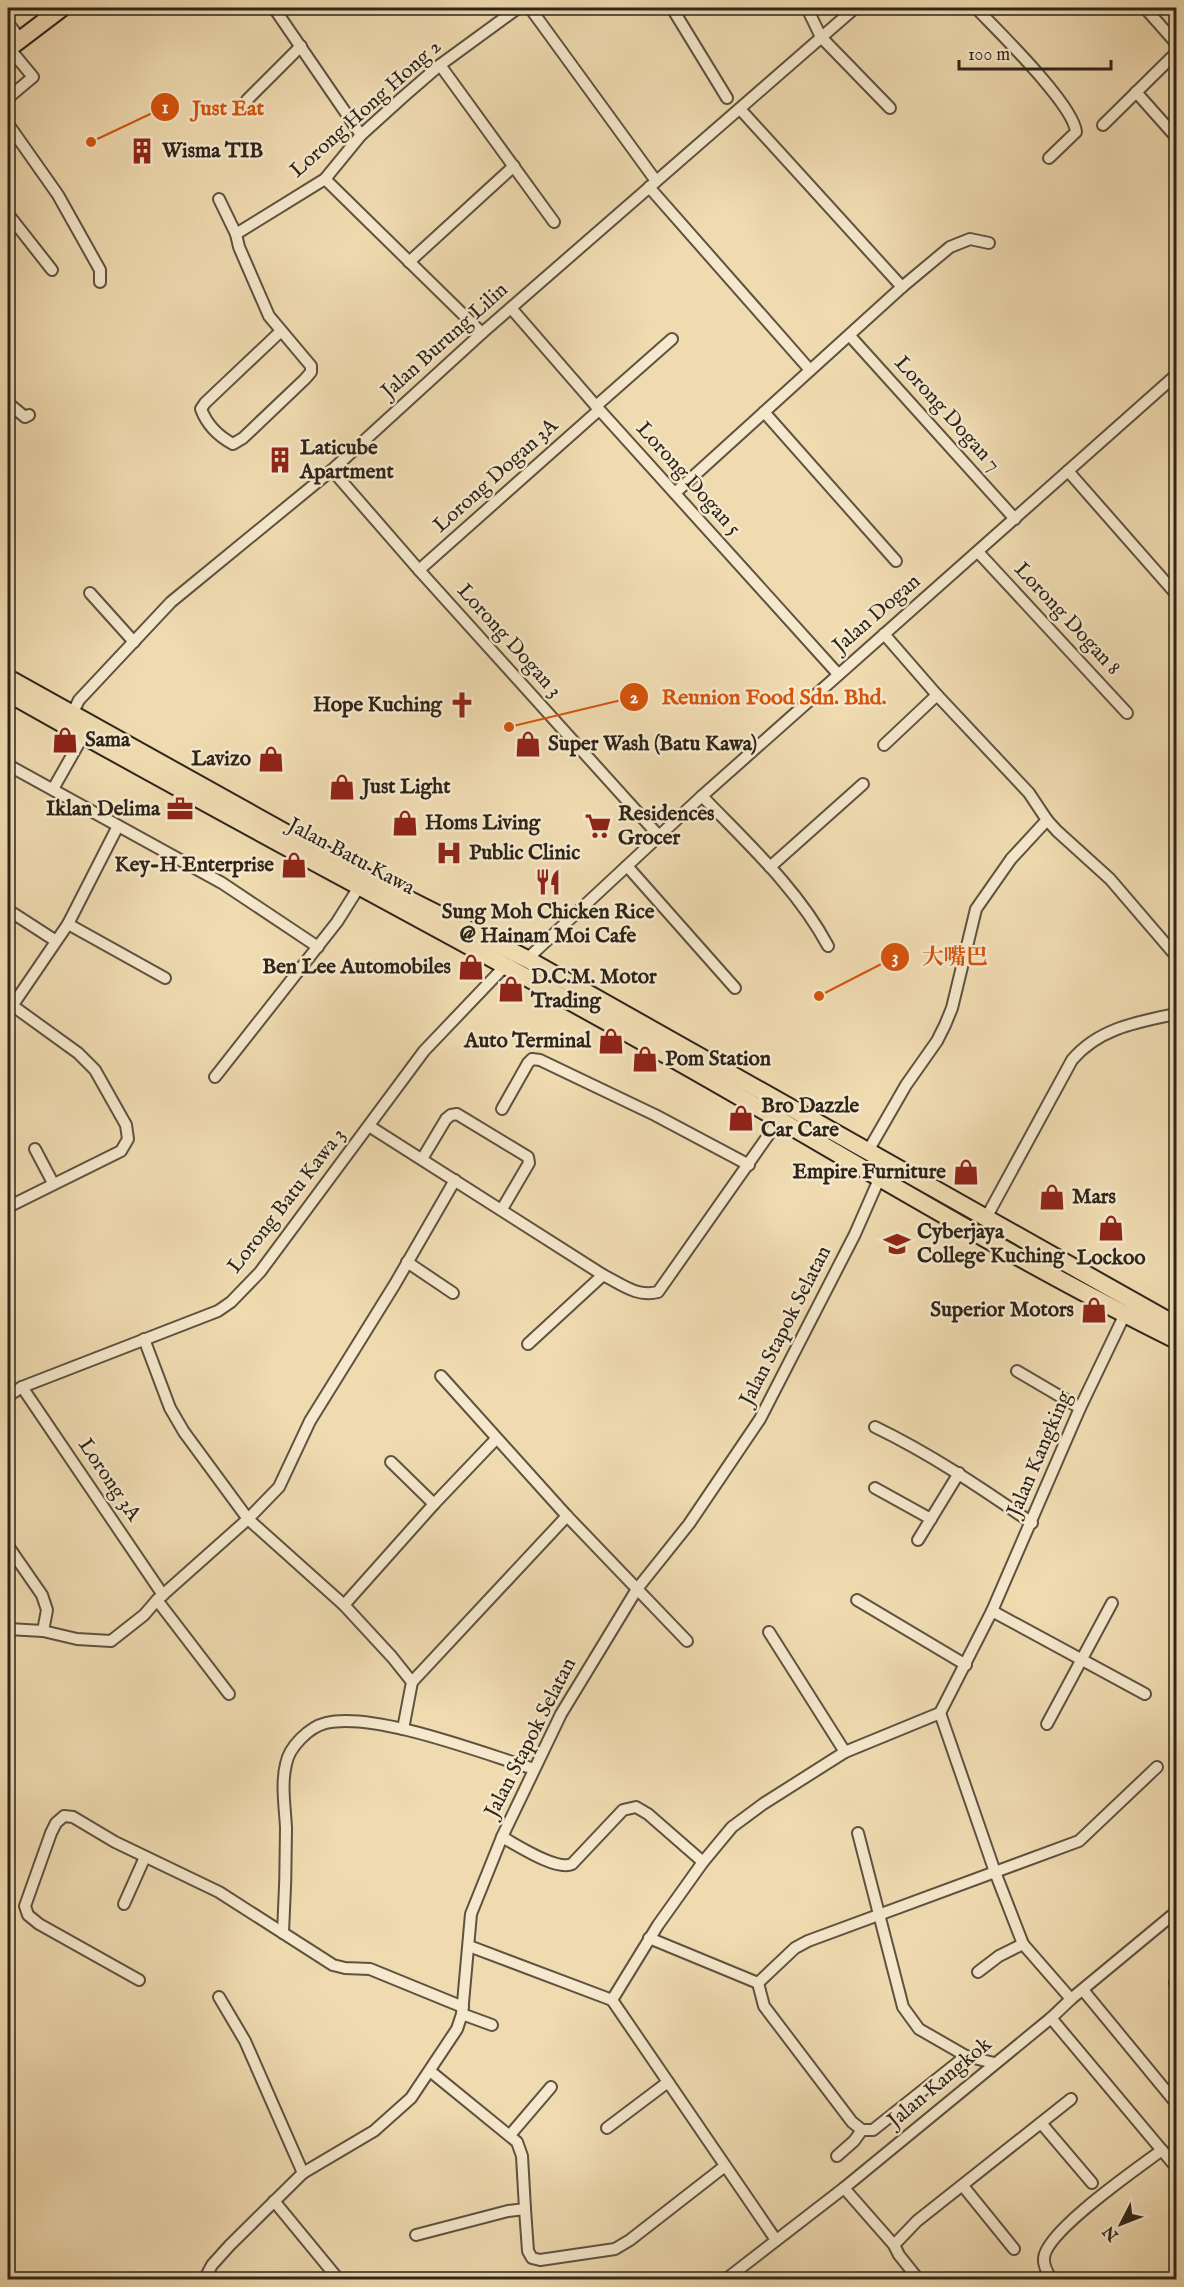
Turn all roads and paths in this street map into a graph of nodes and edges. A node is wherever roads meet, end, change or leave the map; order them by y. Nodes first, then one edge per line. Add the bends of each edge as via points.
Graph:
1 (62, 8) edge
2 (274, 8) edge
3 (518, 8) edge
4 (530, 8) edge
5 (672, 8) edge
6 (807, 8) edge
7 (855, 8) edge
8 (976, 8) edge
9 (1145, 8) edge
10 (8, 23) edge
11 (821, 37) junction
12 (1176, 43) edge
13 (12, 45) edge
14 (301, 46) junction
15 (1176, 53) edge
16 (440, 65) junction
17 (1136, 92) junction
18 (8, 98) edge
19 (727, 98) dead end
20 (247, 100) dead end
21 (890, 108) dead end
22 (740, 109) junction
23 (8, 124) edge
24 (1102, 125) dead end
25 (361, 135) junction
26 (1176, 137) edge
27 (1049, 158) dead end
28 (514, 166) junction
29 (325, 179) junction
30 (652, 184) junction
31 (219, 199) dead end
32 (8, 214) edge
33 (554, 222) dead end
34 (236, 234) junction
35 (989, 243) dead end
36 (409, 262) junction
37 (52, 270) dead end
38 (100, 282) dead end
39 (902, 287) junction
40 (511, 308) junction
41 (281, 332) junction
42 (482, 333) junction
43 (850, 336) junction
44 (672, 339) dead end
45 (810, 370) junction
46 (1176, 375) edge
47 (8, 403) edge
48 (598, 408) junction
49 (764, 412) junction
50 (29, 415) dead end
51 (332, 470) junction
52 (1068, 471) junction
53 (675, 493) junction
54 (1015, 519) junction
55 (978, 552) junction
56 (896, 561) dead end
57 (419, 570) junction
58 (90, 593) dead end
59 (1176, 594) edge
60 (884, 634) junction
61 (134, 642) junction
62 (838, 674) junction
63 (8, 678) edge
64 (8, 693) edge
65 (937, 695) junction
66 (1127, 713) dead end
67 (72, 714) junction
68 (83, 736) junction
69 (884, 745) dead end
70 (8, 765) edge
71 (863, 784) dead end
72 (54, 789) junction
73 (702, 795) junction
74 (1047, 820) junction
75 (118, 826) junction
76 (659, 836) junction
77 (627, 866) junction
78 (770, 867) junction
79 (359, 887) junction
80 (8, 910) edge
81 (68, 924) junction
82 (56, 941) junction
83 (318, 946) junction
84 (828, 946) dead end
85 (1176, 956) edge
86 (527, 959) junction
87 (506, 965) junction
88 (165, 978) dead end
89 (735, 988) dead end
90 (10, 1009) edge
91 (1176, 1014) edge
92 (214, 1077) dead end
93 (502, 1109) dead end
94 (779, 1120) junction
95 (369, 1126) junction
96 (35, 1149) dead end
97 (868, 1151) junction
98 (422, 1160) junction
99 (749, 1165) junction
100 (880, 1177) junction
101 (455, 1180) junction
102 (54, 1183) junction
103 (8, 1207) edge
104 (502, 1209) junction
105 (986, 1218) junction
106 (407, 1262) junction
107 (603, 1275) junction
108 (453, 1293) dead end
109 (1125, 1314) junction
110 (1176, 1325) edge
111 (144, 1339) junction
112 (1176, 1340) edge
113 (528, 1344) dead end
114 (1017, 1371) dead end
115 (441, 1376) dead end
116 (22, 1387) junction
117 (8, 1396) edge
118 (1080, 1408) junction
119 (875, 1427) dead end
120 (496, 1439) junction
121 (391, 1462) dead end
122 (959, 1473) junction
123 (875, 1488) dead end
124 (434, 1504) junction
125 (567, 1516) junction
126 (248, 1519) junction
127 (931, 1519) junction
128 (1032, 1523) junction
129 (918, 1540) dead end
130 (8, 1546) edge
131 (637, 1589) junction
132 (160, 1598) junction
133 (857, 1600) dead end
134 (1112, 1603) dead end
135 (344, 1605) junction
136 (992, 1611) junction
137 (8, 1629) edge
138 (43, 1631) junction
139 (769, 1632) dead end
140 (687, 1641) dead end
141 (1082, 1659) junction
142 (966, 1665) junction
143 (412, 1682) junction
144 (229, 1694) dead end
145 (1145, 1694) dead end
146 (940, 1713) junction
147 (1047, 1724) dead end
148 (403, 1729) junction
149 (845, 1752) junction
150 (1157, 1767) dead end
151 (534, 1769) junction
152 (858, 1833) dead end
153 (502, 1837) junction
154 (145, 1857) junction
155 (703, 1862) junction
156 (995, 1872) junction
157 (124, 1904) dead end
158 (1176, 1912) edge
159 (878, 1915) junction
160 (283, 1933) junction
161 (649, 1938) junction
162 (1023, 1944) junction
163 (469, 1946) junction
164 (978, 1972) dead end
165 (139, 1980) dead end
166 (758, 1983) junction
167 (1083, 1990) junction
168 (219, 1997) dead end
169 (1071, 1999) junction
170 (612, 2000) junction
171 (463, 2011) junction
172 (1051, 2018) junction
173 (492, 2025) dead end
174 (966, 2056) junction
175 (994, 2063) junction
176 (430, 2071) junction
177 (668, 2082) junction
178 (551, 2087) dead end
179 (1071, 2099) dead end
180 (1176, 2103) edge
181 (1041, 2123) junction
182 (608, 2128) dead end
183 (862, 2130) junction
184 (510, 2135) junction
185 (1162, 2150) junction
186 (837, 2156) dead end
187 (725, 2166) junction
188 (1176, 2167) edge
189 (303, 2173) junction
190 (1092, 2184) dead end
191 (963, 2186) junction
192 (844, 2188) junction
193 (274, 2201) junction
194 (525, 2209) junction
195 (416, 2235) dead end
196 (776, 2240) junction
197 (894, 2245) junction
198 (1014, 2249) dead end
199 (204, 2280) edge
200 (339, 2280) edge
201 (725, 2280) edge
202 (919, 2280) edge
203 (1052, 2280) edge

1 - 13 highway
2 - 14 street
3 - 16 street, Lorong Hong Hong 2
4 - 30 street
5 - 19 street
6 - 11 street
7 - 11 street, Jalan Burung Lilin
8 - 27 street via 1061,100 1075,124 1076,132
9 - 12 street
10 - 13 street
11 - 21 street
11 - 22 street, Jalan Burung Lilin
13 - 18 street via 33,77
14 - 20 street
14 - 25 street
15 - 17 street
16 - 25 street, Lorong Hong Hong 2
16 - 28 street
17 - 24 street
17 - 26 street
22 - 30 street, Jalan Burung Lilin
22 - 39 street
23 - 38 street via 58,195 100,270
25 - 29 street, Lorong Hong Hong 2
28 - 33 street
28 - 36 street
29 - 34 street, Lorong Hong Hong 2
29 - 36 street
30 - 40 street, Jalan Burung Lilin
30 - 45 street
31 - 34 street
32 - 37 street
34 - 41 street via 269,316
35 - 39 street via 962,241
36 - 42 street
39 - 43 street
40 - 42 street, Jalan Burung Lilin
40 - 48 street, Lorong Dogan 5
41 - 41 street via 201,409 206,421 233,444 310,372 311,366
42 - 51 street, Jalan Burung Lilin
43 - 45 street
43 - 54 street, Lorong Dogan 7
44 - 48 street, Lorong Dogan 3A
45 - 49 street
46 - 52 street, Jalan Dogan
47 - 50 street via 25,417
48 - 53 street, Lorong Dogan 5
48 - 57 street, Lorong Dogan 3A
49 - 53 street
49 - 56 street
51 - 57 street, Lorong Dogan 3
51 - 61 street, Jalan Burung Lilin via 171,602
52 - 54 street, Jalan Dogan
52 - 59 street
53 - 62 street, Lorong Dogan 5
54 - 55 street, Jalan Dogan
55 - 60 street, Jalan Dogan
55 - 66 street, Lorong Dogan 8
57 - 76 street, Lorong Dogan 3
58 - 61 street
60 - 62 street, Jalan Dogan
60 - 65 street
61 - 67 street, Jalan Burung Lilin via 79,700
62 - 73 street, Jalan Dogan
63 - 67 highway, Jalan Batu Kawa
64 - 68 highway, Jalan Batu Kawa
65 - 69 street
65 - 74 street via 1029,792
67 - 86 highway, Jalan Batu Kawa via 374,882
68 - 72 street
68 - 79 highway, Jalan Batu Kawa
70 - 72 street
71 - 78 street
72 - 75 street
73 - 76 street, Jalan Dogan
73 - 78 street
74 - 85 street via 1110,879
74 - 97 street via 1011,859 976,909 952,1008 938,1041 906,1085
75 - 81 street
75 - 83 street via 222,883
76 - 77 street, Jalan Dogan
77 - 86 street, Jalan Dogan
77 - 89 street
78 - 84 street via 815,922
79 - 83 street
79 - 87 highway, Jalan Batu Kawa
80 - 82 street
81 - 82 street
81 - 88 street
82 - 90 street
83 - 92 street
86 - 97 highway, Jalan Batu Kawa
87 - 94 highway, Jalan Batu Kawa
87 - 95 street, Lorong Batu Kawa 3 via 424,1051
90 - 102 street via 78,1053 95,1070 126,1125 128,1139 121,1151
91 - 105 street via 1113,1029 1081,1050
93 - 99 street via 528,1063 540,1060
94 - 99 street
94 - 100 highway, Jalan Batu Kawa
95 - 98 street
95 - 111 street, Lorong Batu Kawa 3 via 260,1272 231,1302 218,1311
96 - 102 street
97 - 105 highway, Jalan Batu Kawa
98 - 101 street
98 - 104 street via 446,1119 457,1114 528,1157 529,1163
99 - 107 street via 658,1292 639,1293
100 - 109 highway, Jalan Batu Kawa
100 - 131 street, Jalan Stapok Selatan via 760,1419 688,1524
101 - 104 street
101 - 106 street
102 - 103 street
104 - 107 street
105 - 110 highway, Jalan Batu Kawa
106 - 108 street
106 - 126 street via 310,1422 279,1487
107 - 113 street
109 - 112 highway, Jalan Batu Kawa
109 - 118 street, Jalan Kangking
111 - 116 street, Lorong Batu Kawa 3
111 - 126 street via 170,1408
114 - 118 street
115 - 120 street
116 - 117 street, Lorong Batu Kawa 3
116 - 132 street, Lorong 3A
118 - 128 street, Jalan Kangking
119 - 122 street
120 - 124 street
120 - 125 street
121 - 124 street
122 - 127 street
122 - 128 street
123 - 127 street
124 - 135 street
125 - 131 street
125 - 143 street
126 - 132 street
126 - 135 street
127 - 129 street
128 - 136 street, Jalan Kangking
130 - 138 street via 42,1595 46,1610
131 - 140 street
131 - 151 street, Jalan Stapok Selatan via 561,1714
132 - 138 street via 111,1641
132 - 144 street, Lorong 3A
133 - 142 street
134 - 141 street
135 - 143 street
136 - 141 street
136 - 142 street, Jalan Kangking
137 - 138 street
139 - 149 street
141 - 145 street
141 - 147 street
142 - 146 street, Jalan Kangking
143 - 148 street
146 - 149 street
146 - 156 street
148 - 151 street
148 - 160 street via 363,1722 328,1722 316,1726 293,1750 284,1777
149 - 155 street via 732,1827
150 - 156 street via 1079,1841
151 - 153 street, Jalan Stapok Selatan
152 - 159 street
153 - 155 street via 566,1867 623,1810 636,1807
153 - 163 street, Jalan Stapok Selatan via 471,1914
154 - 157 street
154 - 160 street via 219,1892
154 - 165 street via 73,1817 64,1816 51,1833 25,1906 28,1915 39,1924
155 - 161 street
156 - 159 street
156 - 162 street
158 - 167 street, Jalan Kangkok
159 - 166 street via 801,1945
159 - 174 street via 903,2007 919,2029
160 - 171 street via 333,1965 370,1968
161 - 166 street
161 - 170 street
162 - 164 street
162 - 169 street
163 - 170 street
163 - 171 street, Jalan Stapok Selatan
166 - 183 street via 764,2006
167 - 169 street, Jalan Kangkok
167 - 180 street
168 - 189 street via 244,2041
169 - 172 street, Jalan Kangkok
170 - 177 street
171 - 173 street
171 - 176 street, Jalan Stapok Selatan via 457,2029
172 - 175 street, Jalan Kangkok
172 - 185 street
174 - 175 street
174 - 183 street via 873,2130
175 - 192 street, Jalan Kangkok
176 - 184 street
176 - 189 street, Jalan Stapok Selatan via 411,2098 374,2131
177 - 182 street
177 - 187 street
178 - 184 street
179 - 181 street
181 - 190 street
181 - 191 street
183 - 186 street
184 - 194 street via 518,2142 522,2156
185 - 188 street
185 - 203 street via 1064,2227 1048,2246 1044,2259
187 - 194 street via 615,2249 532,2258
187 - 196 street
189 - 193 street, Jalan Stapok Selatan
191 - 197 street via 917,2221
191 - 198 street
192 - 196 street, Jalan Kangkok
192 - 197 street
193 - 199 street, Jalan Stapok Selatan via 212,2265
193 - 200 street
194 - 195 street
196 - 201 street, Jalan Kangkok
197 - 202 street

